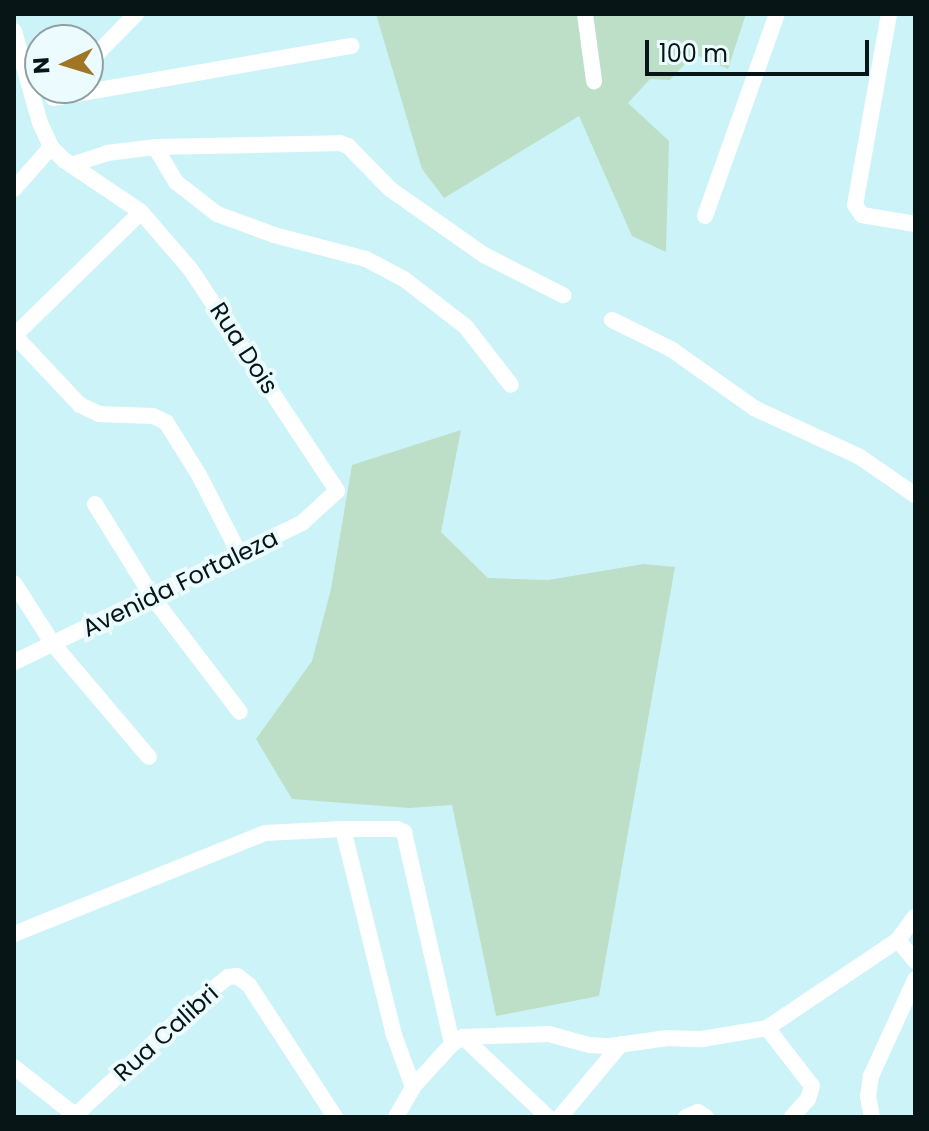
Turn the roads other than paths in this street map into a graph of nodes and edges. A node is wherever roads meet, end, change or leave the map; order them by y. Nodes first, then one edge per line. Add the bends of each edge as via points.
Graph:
1 (585, 14) edge
2 (777, 14) edge
3 (889, 14) edge
4 (130, 17) edge
5 (14, 31) edge
6 (104, 45) edge
7 (351, 46) dead end
8 (594, 81) dead end
9 (104, 86) edge
10 (39, 104) edge
11 (35, 106) junction
12 (51, 147) junction
13 (155, 147) junction
14 (71, 165) junction
15 (14, 189) edge
16 (141, 212) junction
17 (705, 216) dead end
18 (915, 224) edge
19 (563, 295) dead end
20 (612, 320) dead end
21 (14, 336) edge
22 (511, 385) dead end
23 (337, 491) joint
24 (915, 495) edge
25 (95, 504) dead end
26 (240, 555) junction
27 (14, 583) edge
28 (153, 598) junction
29 (53, 644) junction
30 (14, 662) edge
31 (240, 712) dead end
32 (149, 757) dead end
33 (343, 829) junction
34 (915, 917) edge
35 (14, 934) edge
36 (898, 940) junction
37 (915, 961) edge
38 (915, 980) edge
39 (767, 1028) junction
40 (457, 1041) junction
41 (621, 1044) junction
42 (14, 1067) edge
43 (413, 1087) junction
44 (335, 1117) edge
45 (396, 1117) edge
46 (548, 1117) edge
47 (560, 1117) edge
48 (686, 1117) edge
49 (706, 1117) edge
50 (792, 1117) edge
51 (872, 1117) edge

1 - 8 street
2 - 17 street
3 - 18 street via 855,205 862,215
4 - 6 street
5 - 11 street
7 - 9 street
10 - 11 street
11 - 12 street
12 - 14 street, Rua Dois
12 - 15 street
13 - 14 street via 107,153
13 - 19 street via 340,143 390,189 484,255
13 - 22 street via 176,182 217,214 366,259 404,279 466,327
14 - 16 street, Rua Dois
16 - 21 street
16 - 23 street, Rua Dois via 232,327
20 - 24 street via 671,349 754,408 860,457
21 - 26 street via 80,405 99,414 153,416 166,422
23 - 26 street, Avenida Fortaleza via 302,523
25 - 28 street
26 - 28 street, Avenida Fortaleza
27 - 29 street
28 - 29 street, Avenida Fortaleza
28 - 31 street
29 - 30 street, Avenida Fortaleza
29 - 32 street
33 - 35 street via 265,833
33 - 40 street via 404,832
33 - 43 street via 394,1035
34 - 36 street
36 - 37 street
36 - 39 street
38 - 51 street via 871,1076
39 - 41 street
39 - 50 street via 812,1086
40 - 41 street via 549,1034 589,1045
40 - 43 street
40 - 46 street
41 - 47 street
42 - 44 street, Rua Calibri via 74,1113 196,1003 228,977 237,976 249,985
43 - 45 street
48 - 49 street via 698,1112

